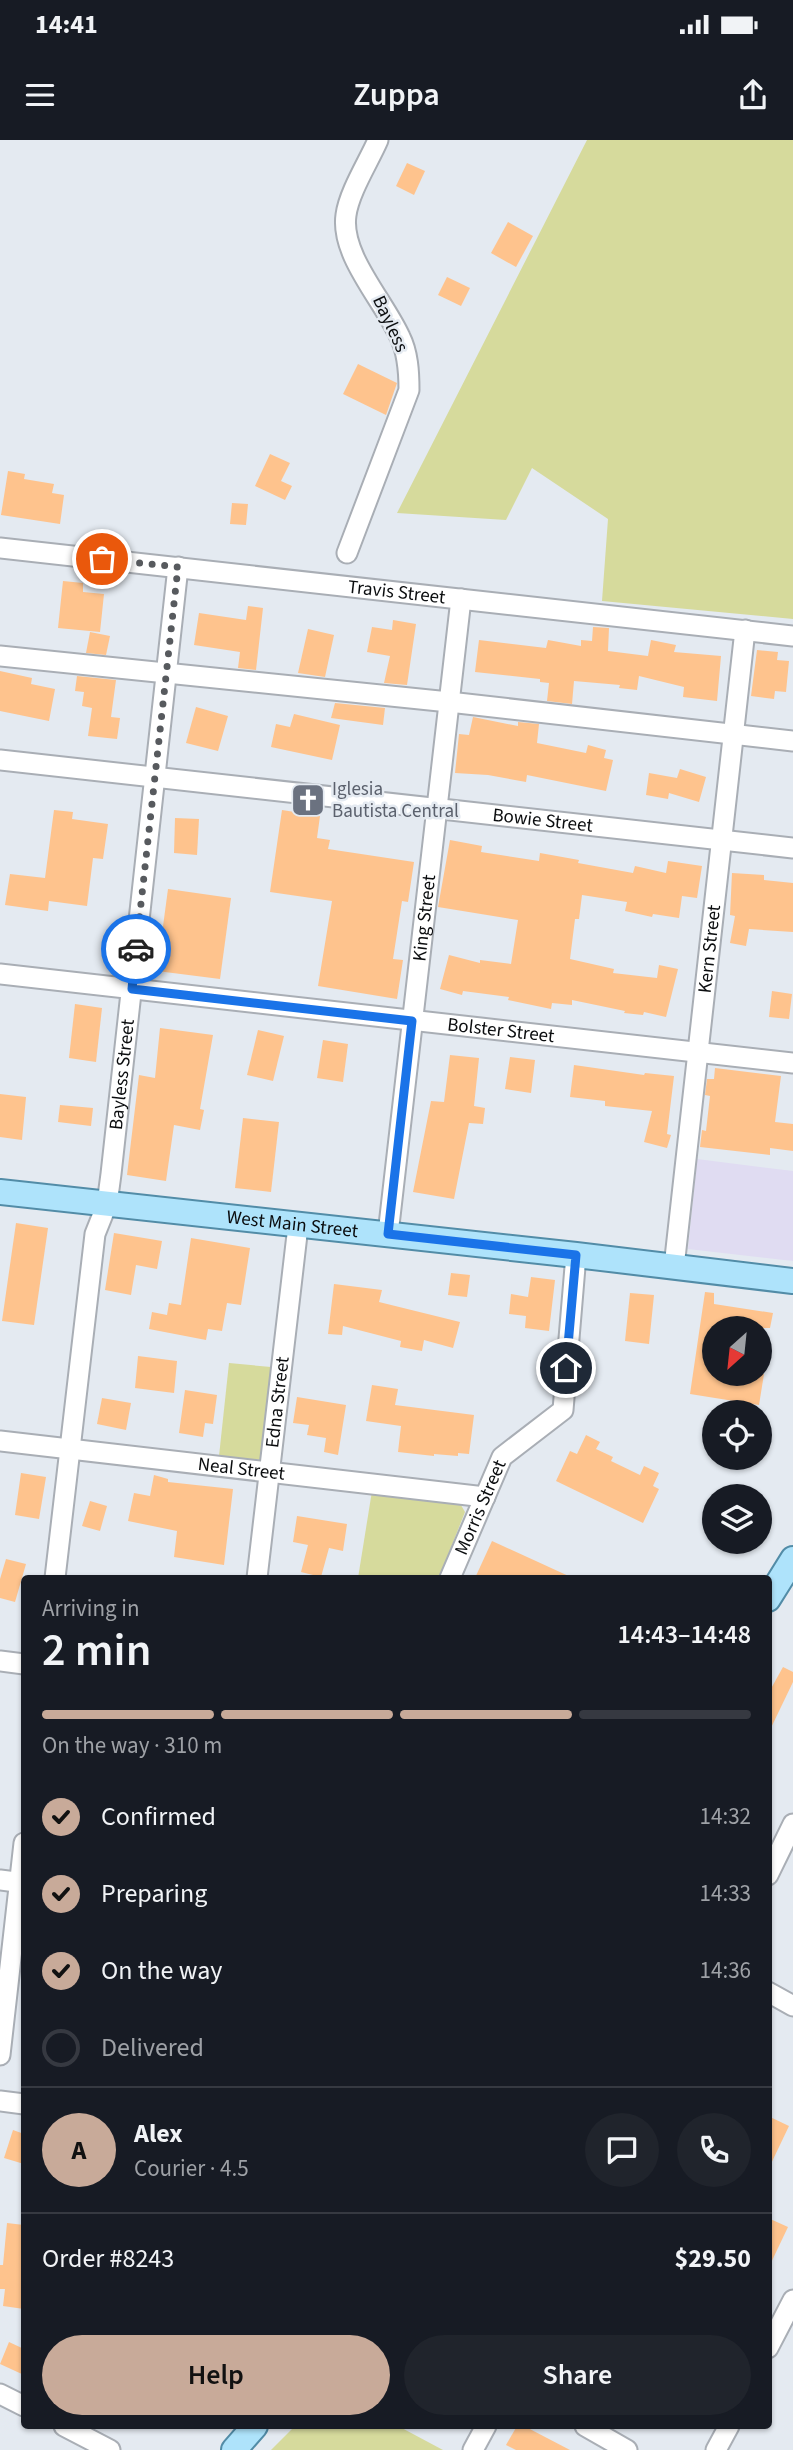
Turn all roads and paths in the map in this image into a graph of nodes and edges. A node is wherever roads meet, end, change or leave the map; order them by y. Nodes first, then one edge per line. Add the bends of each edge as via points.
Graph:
1 (379, 140) edge
2 (0, 548) edge
3 (348, 553) dead end
4 (178, 567) junction
5 (461, 599) junction
6 (745, 630) junction
7 (793, 636) edge
8 (0, 656) edge
9 (167, 673) junction
10 (449, 702) junction
11 (733, 734) junction
12 (793, 741) edge
13 (0, 760) edge
14 (153, 777) junction
15 (437, 809) junction
16 (722, 841) junction
17 (793, 848) edge
18 (0, 974) edge
19 (132, 989) junction
20 (412, 1021) junction
21 (699, 1052) junction
22 (793, 1063) edge
23 (0, 1192) edge
24 (107, 1204) junction
25 (298, 1226) junction
26 (388, 1234) junction
27 (576, 1255) junction
28 (674, 1267) junction
29 (793, 1281) edge
30 (0, 1441) edge
31 (70, 1449) junction
32 (270, 1470) junction
33 (485, 1497) junction
34 (793, 1559) edge
35 (55, 1575) edge
36 (257, 1575) edge
37 (451, 1575) edge
38 (772, 1593) edge
39 (0, 1661) edge
40 (21, 1664) edge
41 (793, 1824) edge
42 (772, 1867) edge
43 (0, 1880) edge
44 (21, 1882) edge
45 (21, 1901) edge
46 (772, 1994) edge
47 (11, 1997) edge
48 (793, 2006) edge
49 (0, 2055) edge
50 (0, 2101) edge
51 (21, 2104) edge
52 (793, 2300) edge
53 (772, 2340) edge
54 (0, 2394) edge
55 (21, 2404) edge
56 (78, 2429) edge
57 (252, 2429) edge
58 (484, 2429) edge
59 (590, 2429) edge
60 (727, 2429) edge
61 (110, 2450) edge
62 (234, 2450) edge
63 (474, 2450) edge
64 (627, 2450) edge
65 (716, 2450) edge

1 - 3 street, Bayless via 349,202 346,237 402,340 408,390
2 - 4 street, Travis Street
4 - 5 street, Travis Street
4 - 9 street, Bayless Street
5 - 6 street, Travis Street
5 - 10 street, King Street
6 - 7 street, Travis Street
6 - 11 street, Kern Street
8 - 9 street
9 - 10 street
9 - 14 street, Bayless Street
10 - 11 street
10 - 15 street, King Street
11 - 12 street
11 - 16 street, Kern Street
13 - 14 street, Bowie Street
14 - 15 street, Bowie Street
14 - 19 street, Bayless Street
15 - 16 street, Bowie Street
15 - 20 street, King Street
16 - 17 street, Bowie Street
16 - 21 street, Kern Street
18 - 19 street, Bolster Street
19 - 20 street, Bolster Street
19 - 24 street, Bayless Street
20 - 21 street, Bolster Street
20 - 26 street, King Street
21 - 22 street, Bolster Street
21 - 28 street, Kern Street
23 - 24 main road, West Main Street
24 - 25 main road, West Main Street
24 - 31 street, Bayless Street via 95,1234
25 - 26 main road, West Main Street
25 - 32 street, Edna Street
26 - 27 main road, West Main Street
27 - 28 main road, West Main Street
27 - 33 street, Morris Street via 563,1410 502,1457
28 - 29 main road, West Main Street
30 - 31 street, Neal Street
31 - 32 street, Neal Street
31 - 35 street, Bayless Street
32 - 33 street, Neal Street
32 - 36 street, Edna Street
33 - 37 street, Morris Street
34 - 38 main road
39 - 40 street
41 - 42 street
43 - 44 street
45 - 47 street
46 - 48 street
47 - 49 street
50 - 51 street
52 - 53 street
54 - 55 street
56 - 61 street
57 - 62 main road
58 - 63 street
59 - 64 street
60 - 65 street

